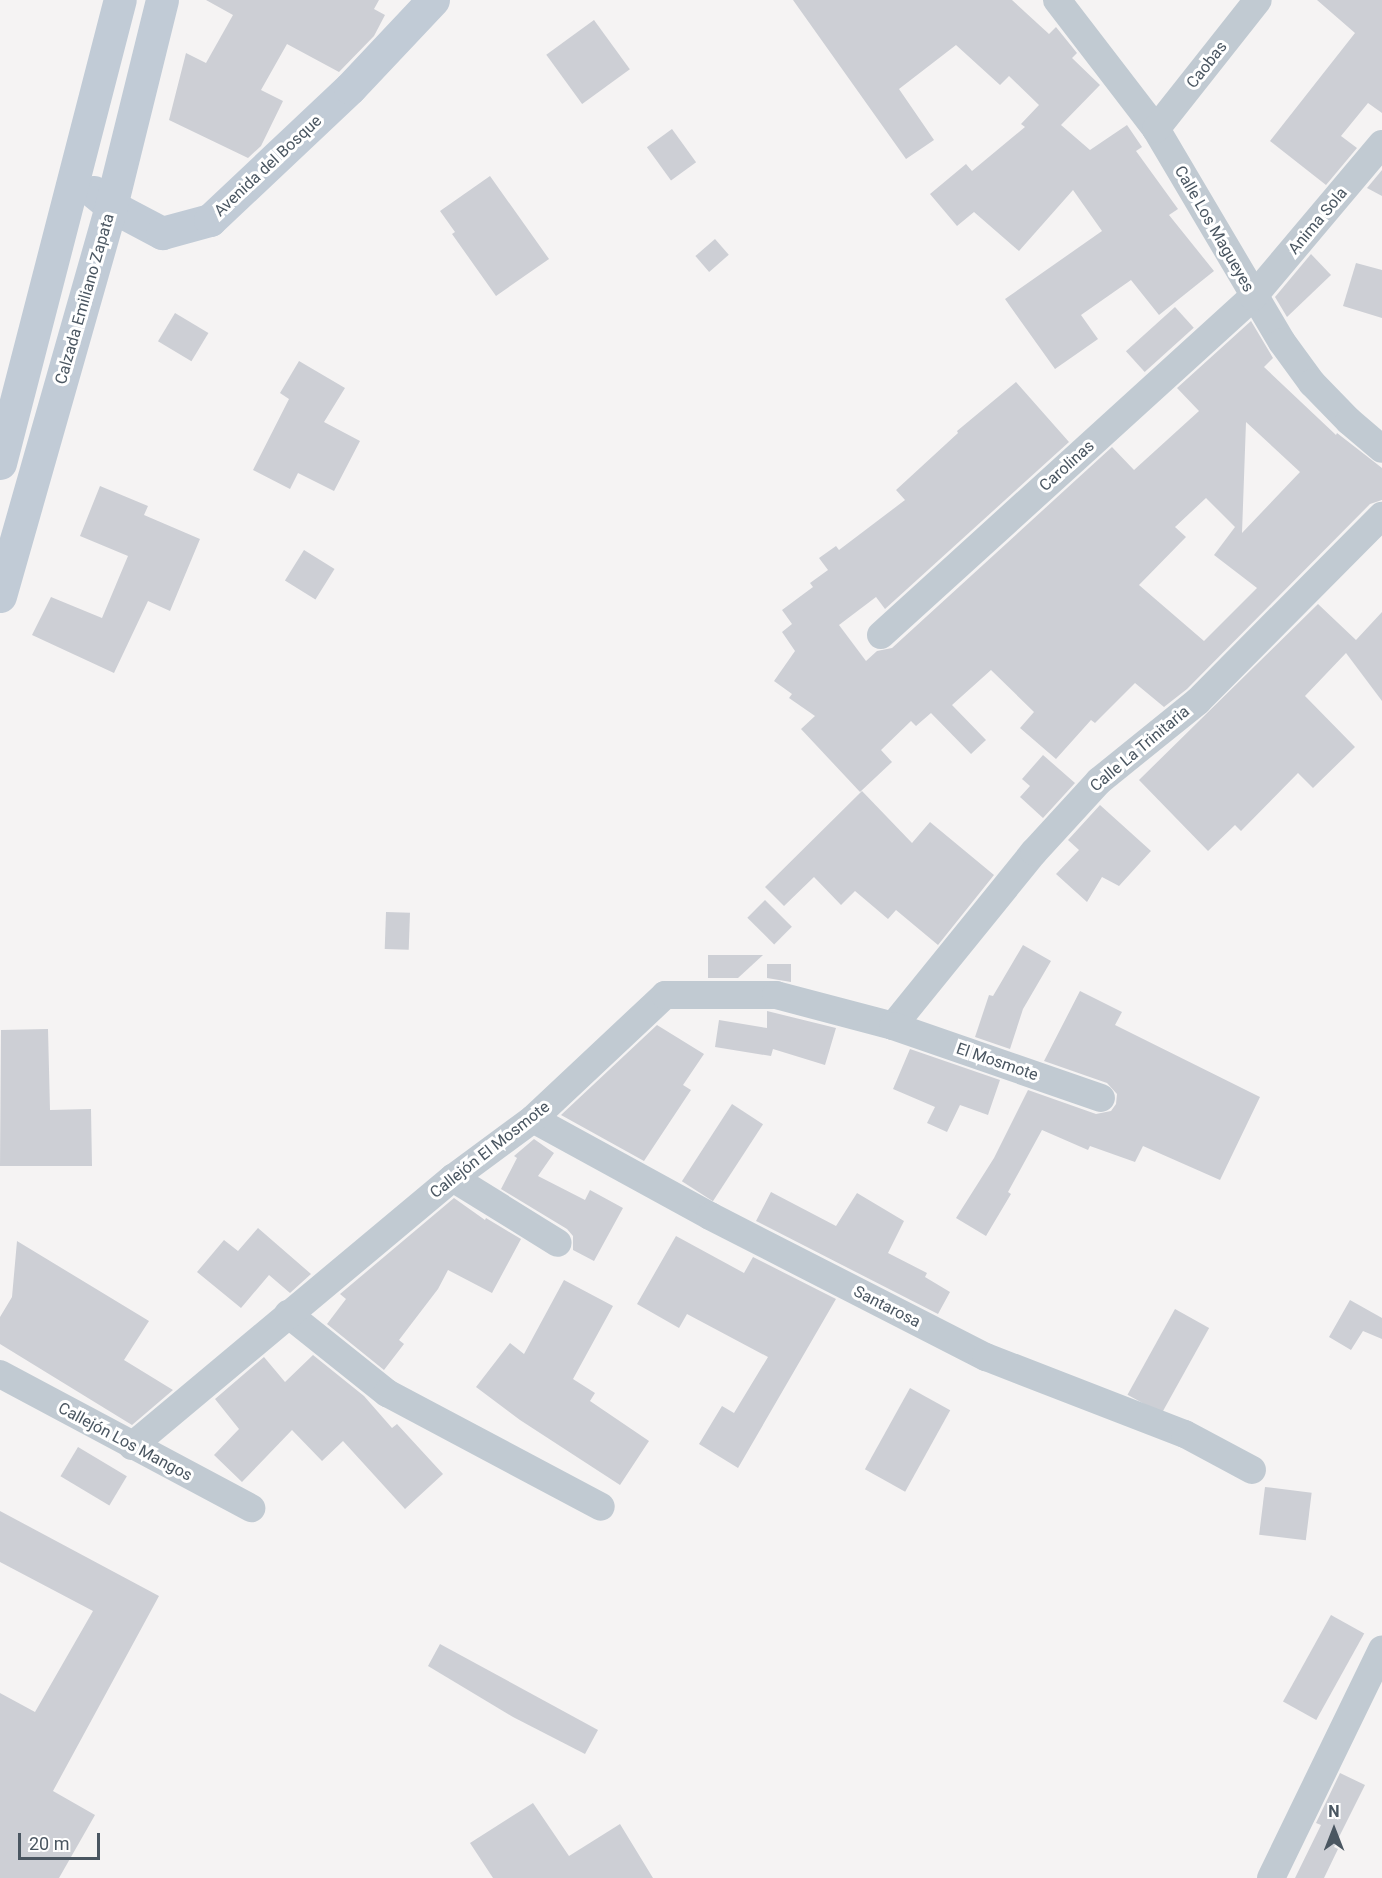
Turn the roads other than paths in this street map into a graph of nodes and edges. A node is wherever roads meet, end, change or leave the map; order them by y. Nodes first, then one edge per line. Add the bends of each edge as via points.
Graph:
1 (120, 0) edge
2 (162, 0) edge
3 (433, 0) edge
4 (1057, 0) edge
5 (1258, 0) edge
6 (1156, 129) junction
7 (1382, 144) edge
8 (75, 176) junction
9 (111, 206) junction
10 (1253, 297) junction
11 (1382, 449) edge
12 (0, 463) edge
13 (1382, 516) edge
14 (0, 596) edge
15 (881, 635) dead end
16 (893, 1026) junction
17 (1101, 1098) dead end
18 (533, 1119) junction
19 (453, 1178) junction
20 (558, 1243) dead end
21 (288, 1314) junction
22 (0, 1374) edge
23 (132, 1446) junction
24 (1252, 1470) dead end
25 (602, 1507) dead end
26 (251, 1508) dead end
27 (1382, 1649) edge
28 (1271, 1878) edge

1 - 8 main road
2 - 9 main road, Calzada Emiliano Zapata
3 - 9 main road, Avenida del Bosque via 350,88 210,220 162,233
4 - 6 street, Calle Los Magueyes
5 - 6 street, Caobas
6 - 10 street, Calle Los Magueyes
7 - 10 street, Anima Sola
8 - 9 main road, Avenida del Bosque
8 - 12 main road
9 - 14 main road, Calzada Emiliano Zapata
10 - 11 street, Calle Los Magueyes via 1312,383
10 - 15 street, Carolinas
13 - 16 street, Calle La Trinitaria via 1198,701 1099,781 1034,852
16 - 17 street, El Mosmote
16 - 18 street, Callejón El Mosmote via 776,995 665,995
18 - 19 street, Callejón El Mosmote
18 - 24 street, Santarosa via 710,1216 986,1358 1185,1434
19 - 20 street
19 - 21 street, Callejón El Mosmote
21 - 23 street, Callejón El Mosmote
21 - 25 street via 387,1393
22 - 23 street, Callejón Los Mangos
23 - 26 street, Callejón Los Mangos
27 - 28 street

